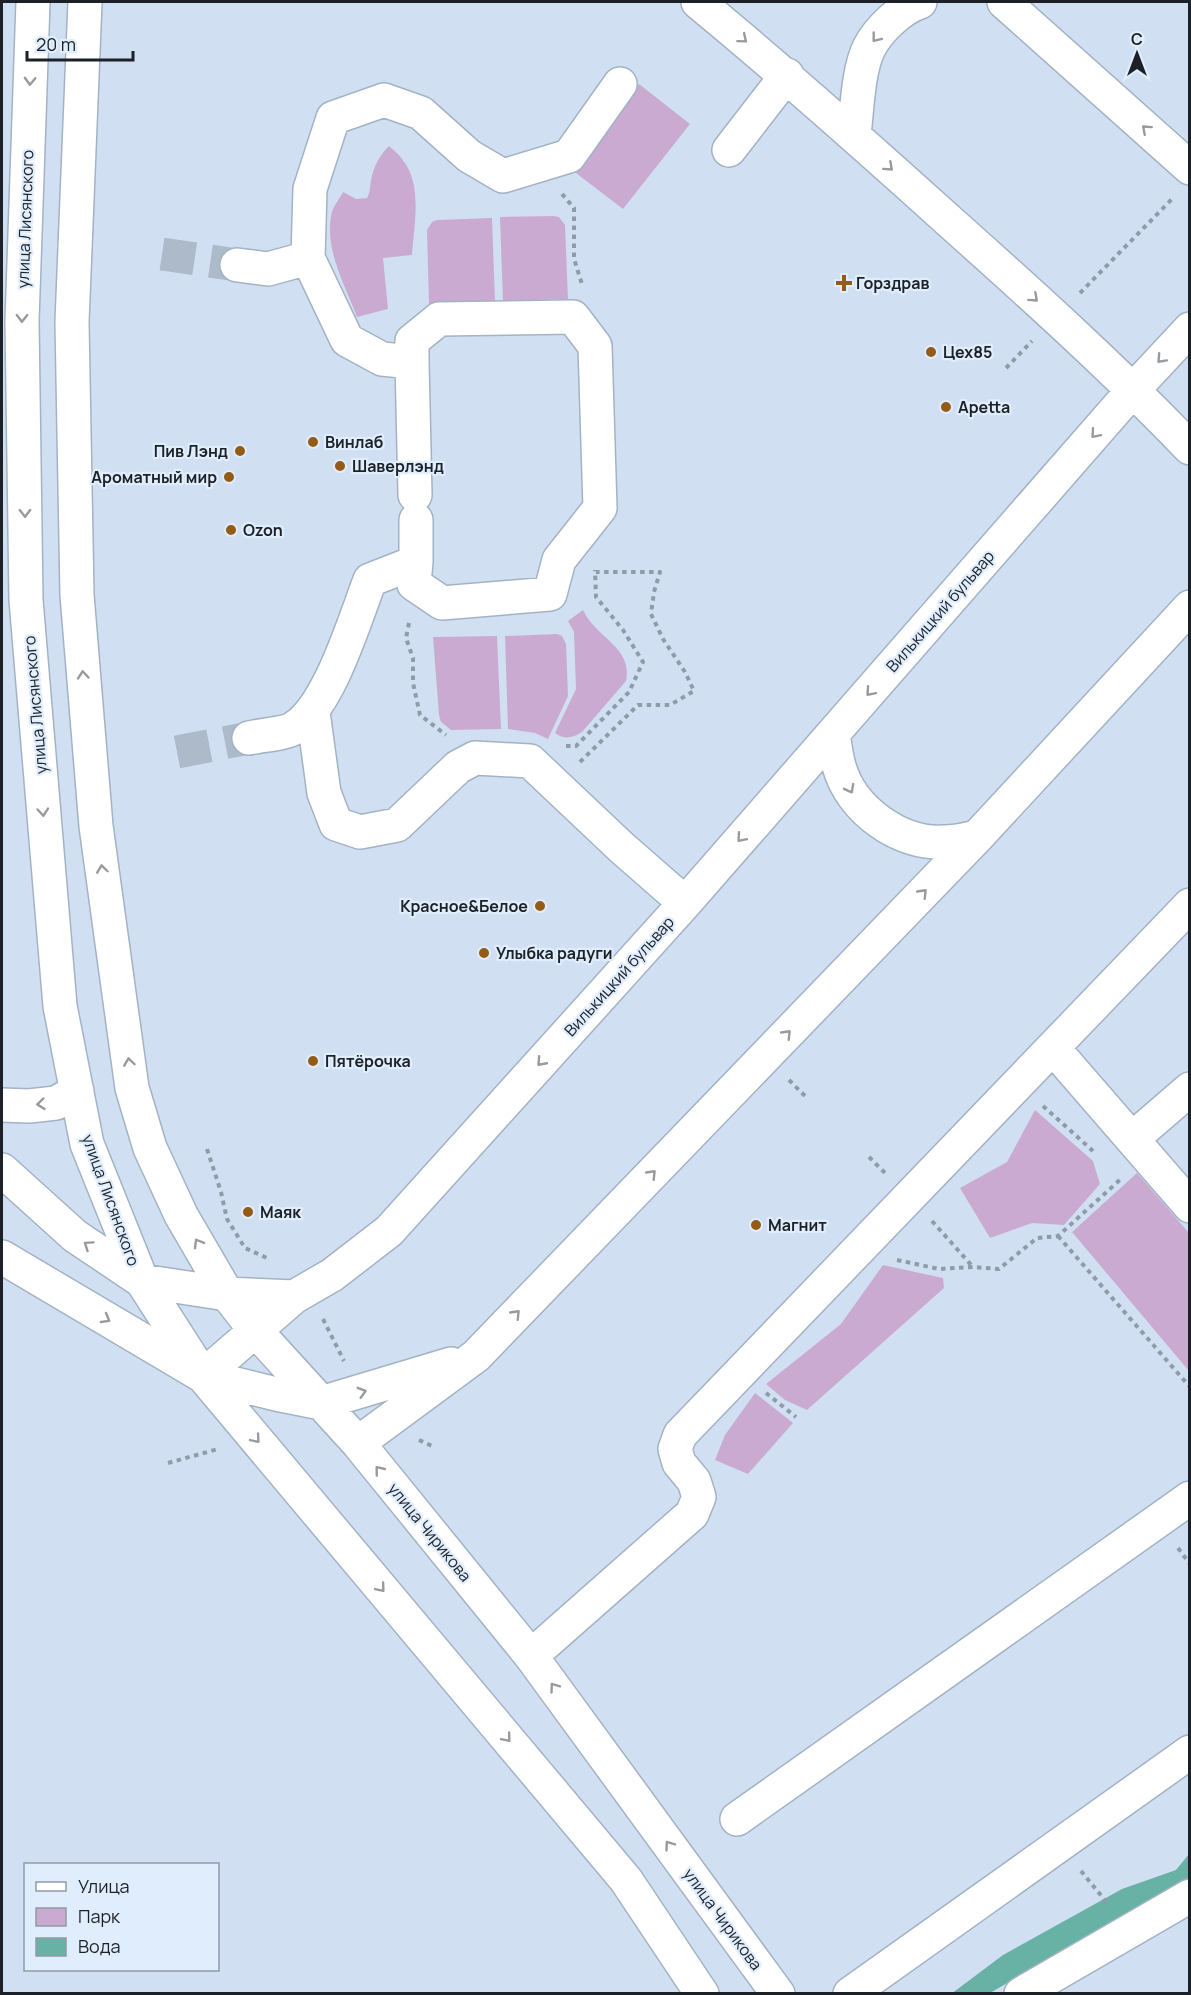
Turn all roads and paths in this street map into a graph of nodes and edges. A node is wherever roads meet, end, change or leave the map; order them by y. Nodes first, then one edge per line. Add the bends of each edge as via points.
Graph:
1 (33, 2) edge
2 (85, 2) edge
3 (698, 2) edge
4 (920, 2) edge
5 (1004, 2) edge
6 (787, 75) junction
7 (620, 84) dead end
8 (854, 135) junction
9 (729, 150) dead end
10 (1186, 178) edge
11 (559, 191) dead end
12 (308, 258) junction
13 (237, 265) tunnel mouth
14 (583, 286) dead end
15 (1075, 298) dead end
16 (1190, 328) edge
17 (1039, 334) dead end
18 (412, 362) junction
19 (1006, 368) dead end
20 (1133, 390) junction
21 (1190, 448) edge
22 (597, 563) dead end
23 (556, 572) junction
24 (595, 572) junction
25 (418, 575) junction
26 (1190, 607) edge
27 (313, 712) junction
28 (833, 734) junction
29 (249, 738) tunnel mouth
30 (452, 739) dead end
31 (564, 746) dead end
32 (556, 785) junction
33 (977, 837) junction
34 (684, 903) junction
35 (1190, 905) edge
36 (1053, 1048) junction
37 (786, 1078) dead end
38 (1018, 1084) junction
39 (1190, 1089) edge
40 (77, 1091) junction
41 (806, 1097) dead end
42 (2, 1105) edge
43 (1132, 1139) junction
44 (1097, 1154) dead end
45 (2, 1170) edge
46 (1114, 1170) dead end
47 (1190, 1206) edge
48 (1058, 1236) junction
49 (868, 1239) junction
50 (2, 1257) edge
51 (142, 1281) junction
52 (227, 1294) junction
53 (294, 1297) junction
54 (255, 1330) junction
55 (476, 1356) junction
56 (203, 1376) junction
57 (1190, 1387) edge
58 (321, 1403) junction
59 (358, 1443) junction
60 (1190, 1498) edge
61 (531, 1656) junction
62 (1190, 1752) edge
63 (737, 1819) dead end
64 (1190, 1896) edge
65 (702, 1994) edge
66 (778, 1994) edge
67 (850, 1994) edge
68 (1022, 1994) edge

1 -> 40 street, улица Лисянского via 22,321 26,600 60,1006
52 -> 2 street via 177,1206 150,1148 132,1088 96,826 77,596 72,334
3 -> 6 street
4 -> 8 street via 890,20 869,48 860,82
10 -> 5 street
6 - 8 street
6 - 9 street
7 - 12 street via 568,156 502,176 469,156 421,113 384,100 333,118 310,189
8 -> 20 street
10 - 15 path
11 - 14 path via 574,208 574,259
12 - 13 street via 268,269
12 - 18 street via 347,340 382,359
16 -> 20 street, Вилькицкий бульвар
17 - 19 path
18 - 23 street via 412,341 439,319 573,316 595,346 600,508 559,560
18 - 25 street
20 - 21 street
20 -> 28 street, Вилькицкий бульвар
22 - 24 path
23 - 24 path
23 - 25 street via 550,594 442,603
24 - 31 path via 596,597 643,662 629,692 576,746
24 - 32 path via 660,572 651,614 694,691 670,705 638,705
25 - 27 street via 370,580 326,692
25 - 30 path via 406,638 413,658 412,683 420,715
26 - 33 street
27 - 29 street via 293,729
27 - 32 street via 324,793 336,824 360,832 397,825 458,767 475,758 530,761
28 -> 33 street via 839,768 855,798 879,822 910,837 943,843
28 -> 34 street, Вилькицкий бульвар
32 - 34 street
55 -> 33 street
34 -> 53 street, Вилькицкий бульвар via 389,1231 332,1275
35 - 36 street
36 - 38 street
36 - 43 street
37 - 41 path
38 - 44 path
38 - 49 street
39 - 43 street
40 -> 42 street via 56,1102
40 - 51 street, улица Лисянского via 87,1144
43 - 47 street
51 -> 45 street via 75,1236
46 - 48 path via 1123,1178
48 - 49 path via 1037,1238 999,1269 939,1269 887,1258
48 - 57 path
49 - 61 street via 680,1435 675,1449 680,1463 694,1480 699,1497 692,1514
50 -> 56 street
51 - 52 street
51 - 56 street, улица Лисянского
52 - 53 street
52 - 54 street, улица Чирикова
53 - 54 street, Вилькицкий бульвар
54 - 56 street, Вилькицкий бульвар
54 - 58 street, улица Чирикова
58 -> 55 street
55 - 59 street
56 - 58 street
56 -> 65 street via 626,1880
58 - 59 street, улица Чирикова
61 -> 59 street, улица Чирикова
60 - 63 street
66 -> 61 street, улица Чирикова
62 - 67 street
64 - 68 street

